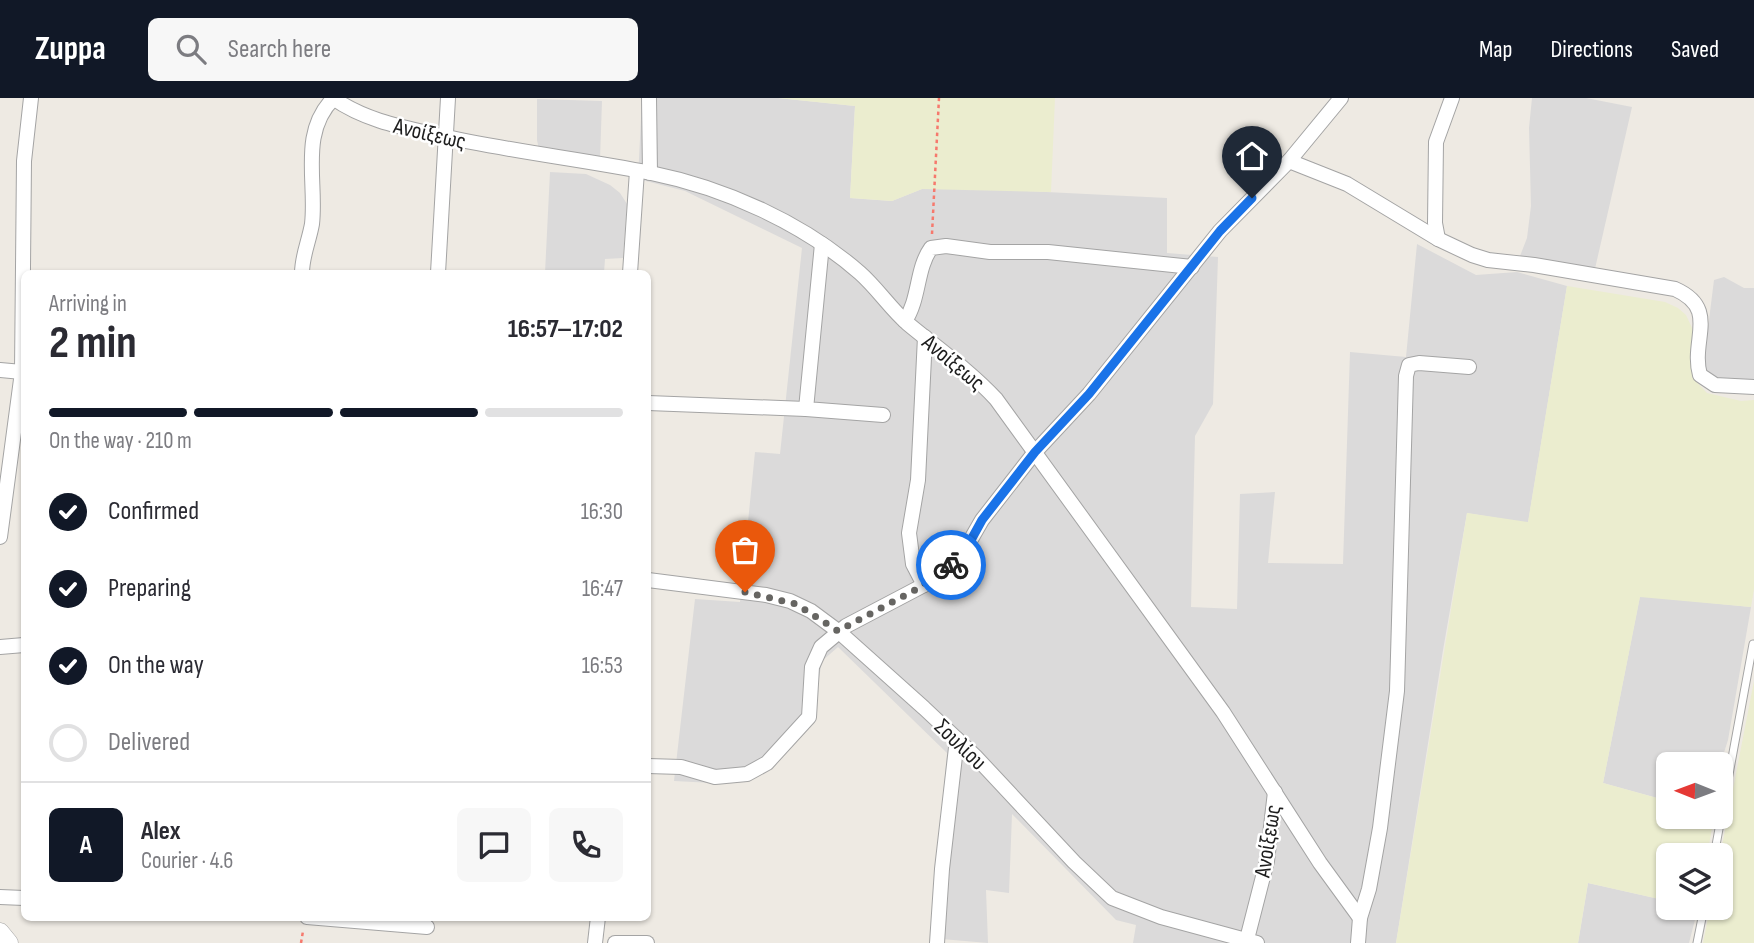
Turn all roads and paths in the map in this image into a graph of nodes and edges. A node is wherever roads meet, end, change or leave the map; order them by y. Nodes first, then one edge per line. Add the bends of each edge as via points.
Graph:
1 (31, 98) edge
2 (333, 98) edge
3 (449, 98) edge
4 (649, 98) edge
5 (939, 98) edge
6 (1341, 98) edge
7 (1452, 98) edge
8 (447, 137) junction
9 (1289, 161) junction
10 (643, 172) junction
11 (1438, 239) junction
12 (822, 244) junction
13 (931, 248) junction
14 (1192, 267) junction
15 (23, 270) edge
16 (303, 270) edge
17 (438, 270) edge
18 (630, 270) edge
19 (905, 321) junction
20 (925, 337) junction
21 (1469, 367) dead end
22 (0, 370) edge
23 (21, 372) edge
24 (21, 380) edge
25 (1754, 387) edge
26 (651, 403) edge
27 (806, 409) junction
28 (883, 415) dead end
29 (1035, 452) junction
30 (0, 537) edge
31 (651, 580) edge
32 (924, 585) junction
33 (838, 631) junction
34 (1753, 644) edge
35 (21, 645) edge
36 (0, 647) edge
37 (957, 739) junction
38 (651, 765) edge
39 (1275, 792) junction
40 (1716, 843) edge
41 (0, 897) edge
42 (21, 898) edge
43 (1360, 918) junction
44 (1702, 920) edge
45 (389, 921) edge
46 (598, 921) edge
47 (427, 927) dead end
48 (0, 932) edge
49 (9, 943) edge
50 (595, 943) edge
51 (615, 943) edge
52 (647, 943) edge
53 (937, 943) edge
54 (1250, 943) edge
55 (1358, 943) edge
56 (1697, 943) edge

1 - 15 street via 24,160
2 - 8 street, Ανοίξεως via 374,119
2 - 16 street via 316,124 313,214
3 - 8 street
4 - 10 street
5 - 13 path
6 - 9 street
7 - 11 street via 1436,142
8 - 10 street, Ανοίξεως
8 - 17 street
9 - 11 street via 1347,184
9 - 14 street via 1220,231
10 - 12 street, Ανοίξεως via 725,195
10 - 18 street
11 - 25 street via 1488,260 1685,293 1700,312 1700,375 1715,385
12 - 19 street, Ανοίξεως via 861,274
12 - 27 street
13 - 14 street via 1048,252
13 - 19 street
14 - 29 street via 1089,394
19 - 20 street, Ανοίξεως
20 - 29 street, Ανοίξεως via 986,388
20 - 32 street via 918,480 909,533 913,565
21 - 43 street via 1419,363 1409,365 1406,376 1397,691 1380,828
22 - 23 street
24 - 30 street
26 - 27 street
27 - 28 street
29 - 32 street via 982,520 965,551
29 - 39 street, Ανοίξεως via 1223,712
31 - 33 street, Σουλίου via 781,599 811,611
32 - 33 street
33 - 37 street, Σουλίου
33 - 38 street via 814,659 809,717 762,767 740,776 720,777
34 - 40 lane
35 - 36 street
37 - 53 street
37 - 54 street, Σουλίου via 1112,898
39 - 43 street
39 - 54 street, Ανοίξεως
41 - 42 street
43 - 55 street
44 - 56 lane
45 - 47 street
46 - 50 street
48 - 49 street
51 - 52 street

